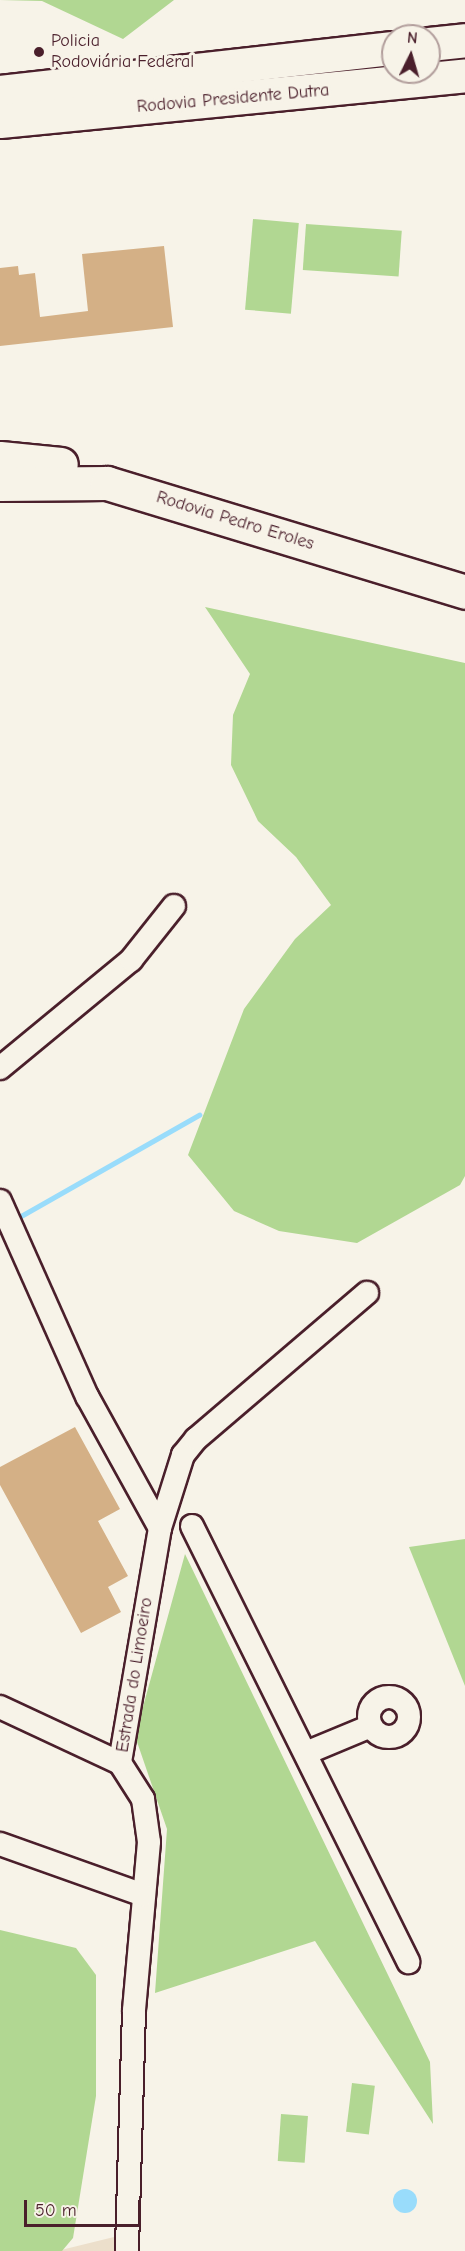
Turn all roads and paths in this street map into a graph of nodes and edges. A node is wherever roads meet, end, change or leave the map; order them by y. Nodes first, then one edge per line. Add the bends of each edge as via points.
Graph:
1 (465, 40) edge
2 (441, 43) edge
3 (381, 49) edge
4 (465, 75) edge
5 (0, 92) edge
6 (0, 121) edge
7 (0, 458) edge
8 (0, 484) edge
9 (465, 575) edge
10 (465, 592) edge
11 (174, 906) dead end
12 (0, 1068) edge
13 (0, 1201) edge
14 (367, 1293) dead end
15 (192, 1526) dead end
16 (160, 1528) junction
17 (0, 1707) edge
18 (371, 1726) dead end
19 (306, 1753) junction
20 (120, 1763) junction
21 (0, 1844) edge
22 (143, 1895) junction
23 (408, 1962) dead end
24 (127, 2251) edge

1 - 2 highway
3 - 5 highway, Rodovia Presidente Dutra
4 - 6 highway, Rodovia Presidente Dutra
7 - 9 highway, Rodovia Pedro Eroles via 88,467
8 - 10 highway, Rodovia Pedro Eroles via 107,483
11 - 12 street via 131,960
13 - 16 street via 87,1396
14 - 16 street, Estrada do Limoeiro via 196,1439 183,1455
15 - 19 street
16 - 20 street, Estrada do Limoeiro
17 - 20 street
18 - 19 street
19 - 23 street
20 - 22 street, Estrada do Limoeiro via 143,1799 149,1842
21 - 22 street
22 - 24 street, Estrada do Limoeiro

